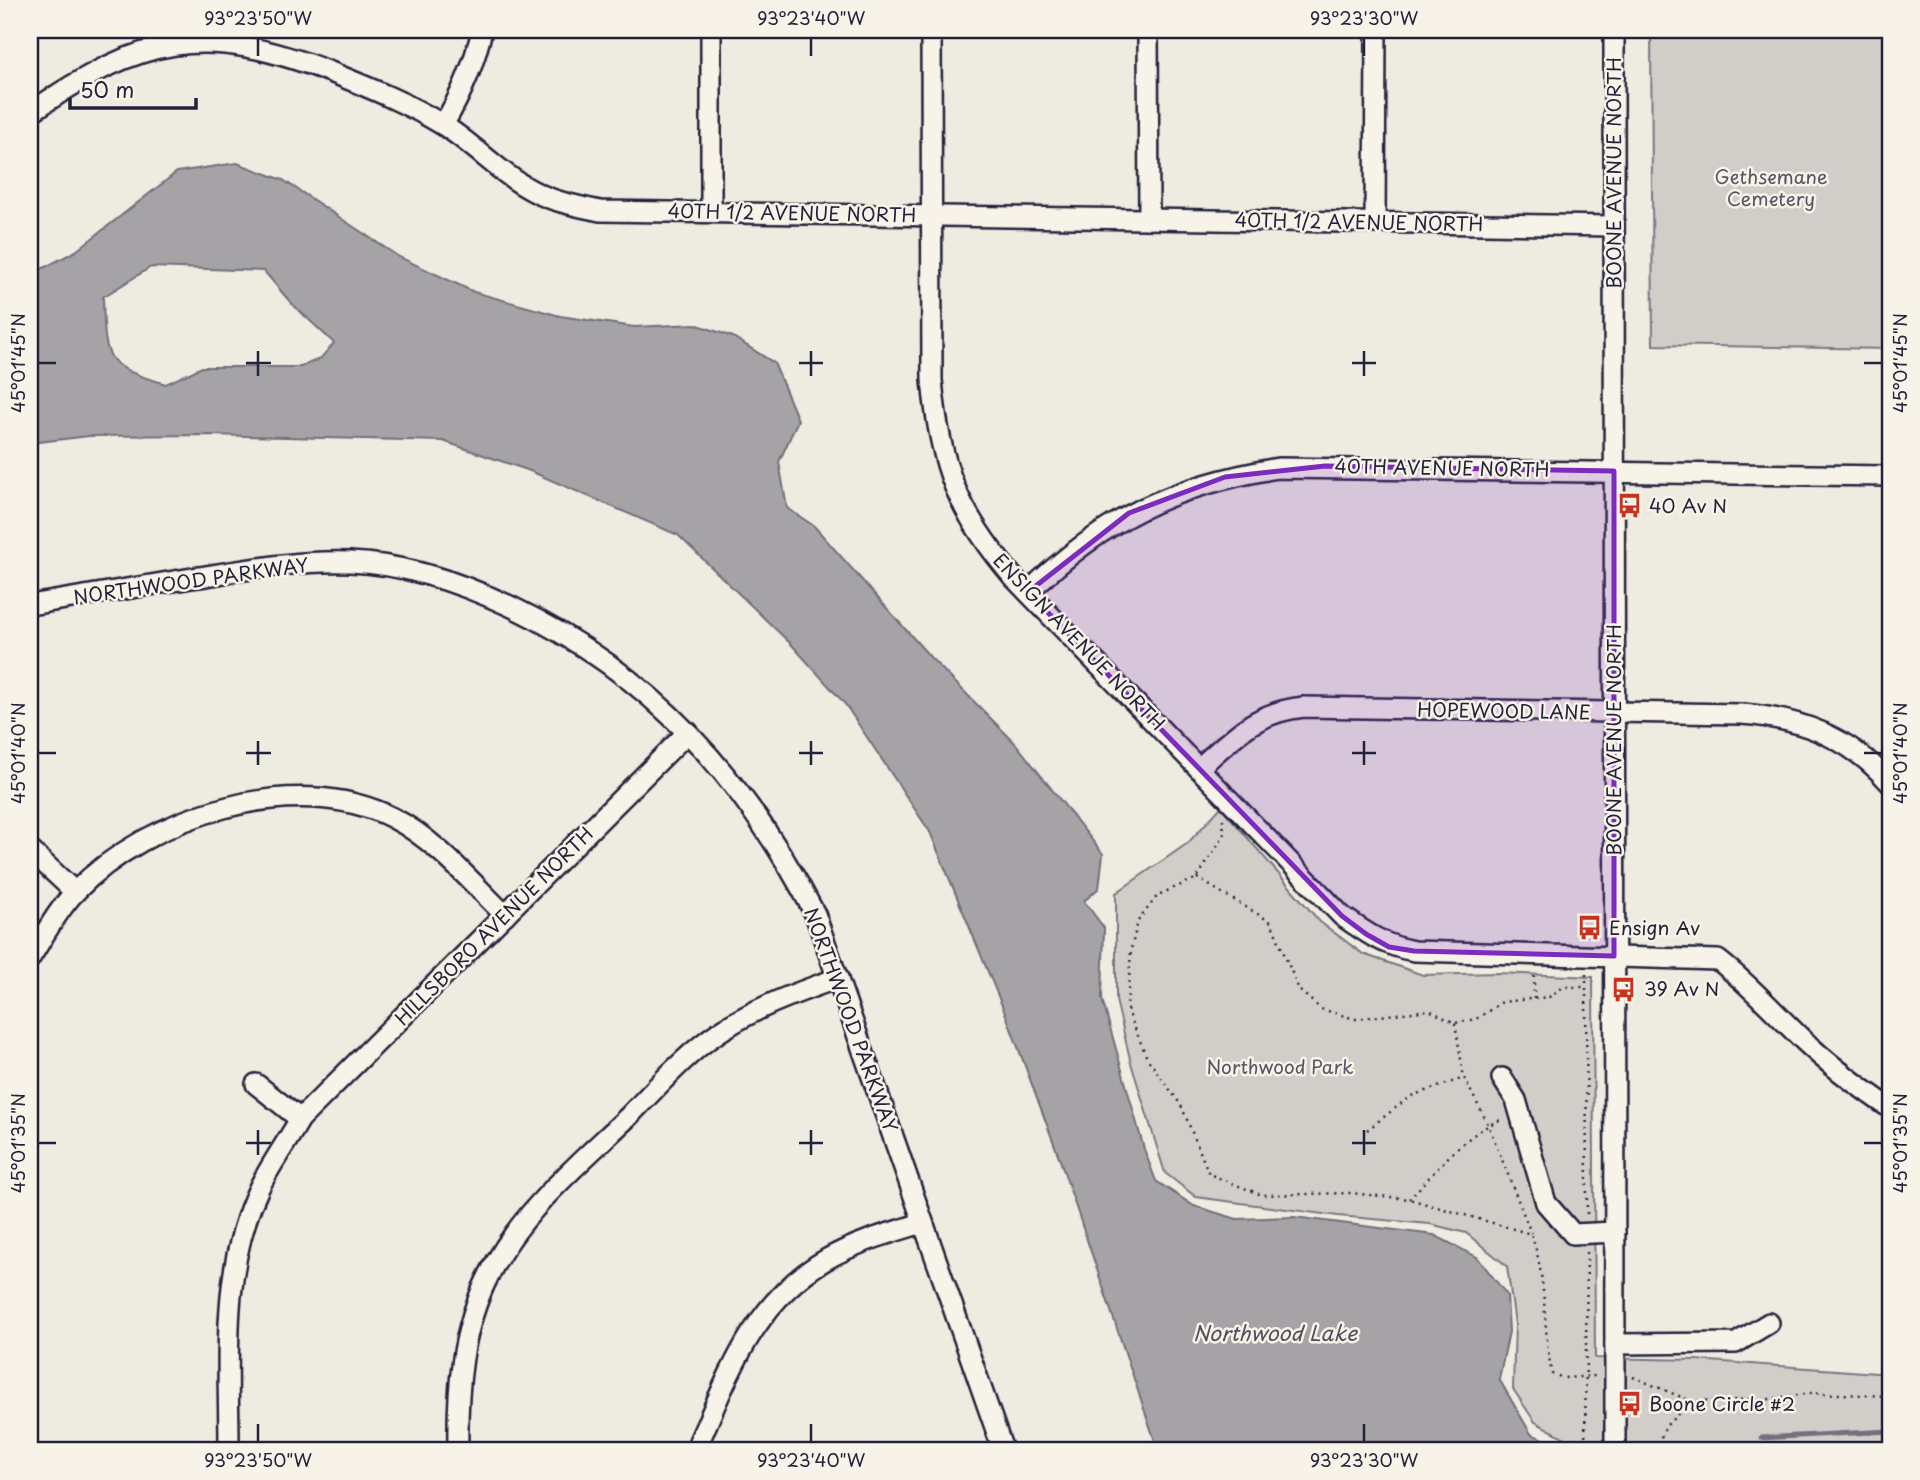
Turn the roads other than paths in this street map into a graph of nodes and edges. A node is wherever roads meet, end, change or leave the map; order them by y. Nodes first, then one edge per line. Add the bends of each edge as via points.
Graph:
1 (482, 30) edge
2 (712, 30) edge
3 (931, 30) edge
4 (1148, 30) edge
5 (1376, 30) edge
6 (1614, 30) edge
7 (30, 113) edge
8 (443, 125) junction
9 (711, 212) junction
10 (931, 215) junction
11 (1149, 219) junction
12 (1375, 223) junction
13 (1614, 226) junction
14 (1614, 471) junction
15 (1890, 476) edge
16 (1028, 592) junction
17 (30, 605) edge
18 (1614, 713) junction
19 (688, 732) junction
20 (1200, 767) junction
21 (1890, 783) edge
22 (30, 850) edge
23 (75, 892) junction
24 (505, 915) junction
25 (1614, 956) junction
26 (30, 958) edge
27 (838, 978) junction
28 (1502, 1078) dead end
29 (256, 1084) dead end
30 (1890, 1108) edge
31 (300, 1119) junction
32 (922, 1223) junction
33 (1615, 1232) junction
34 (1769, 1323) dead end
35 (1615, 1344) junction
36 (698, 1444) dead end
37 (229, 1450) edge
38 (458, 1450) edge
39 (1003, 1450) edge
40 (1615, 1450) edge

1 - 8 street via 462,94
2 - 9 street
3 - 10 street, ENSIGN AVENUE NORTH
4 - 11 street
5 - 12 street
6 - 13 street, BOONE AVENUE NORTH
7 - 8 street, 40TH 1/2 AVENUE NORTH via 108,64 185,43 225,43 264,48 302,61
8 - 9 street, 40TH 1/2 AVENUE NORTH via 533,191 565,204 600,211
9 - 10 street, 40TH 1/2 AVENUE NORTH
10 - 11 street, 40TH 1/2 AVENUE NORTH
10 - 16 street, ENSIGN AVENUE NORTH via 932,380 945,468 986,545
11 - 12 street, 40TH 1/2 AVENUE NORTH
12 - 13 street, 40TH 1/2 AVENUE NORTH
13 - 14 street, BOONE AVENUE NORTH
14 - 15 street, 40TH AVENUE NORTH
14 - 16 street, 40TH AVENUE NORTH via 1325,466 1225,477 1174,492 1129,513 1086,541
14 - 18 street, BOONE AVENUE NORTH
16 - 20 street, ENSIGN AVENUE NORTH
17 - 19 street, NORTHWOOD PARKWAY via 305,562 399,568 443,578 548,624 604,659
18 - 20 street, HOPEWOOD LANE via 1280,710 1255,719
18 - 21 street, HOPEWOOD LANE via 1778,716 1845,743
18 - 25 street, BOONE AVENUE NORTH
19 - 24 street, HILLSBORO AVENUE NORTH
19 - 27 street, NORTHWOOD PARKWAY via 747,800 785,856 815,914
20 - 25 street, ENSIGN AVENUE NORTH via 1342,916 1389,947
22 - 23 street
23 - 24 street via 117,856 199,814 243,803 317,799 372,808 423,836
23 - 26 street
24 - 31 street, HILLSBORO AVENUE NORTH
25 - 30 street, ENSIGN AVENUE NORTH via 1718,960 1754,989 1802,1039
25 - 33 street, BOONE AVENUE NORTH
27 - 32 street, NORTHWOOD PARKWAY
27 - 38 street via 771,1002 708,1039 539,1204 489,1274 472,1315 457,1400
28 - 33 street via 1516,1100 1546,1203 1573,1234
29 - 31 street
31 - 37 street, HILLSBORO AVENUE NORTH via 258,1189 230,1293
32 - 36 street via 827,1259 773,1302 751,1329
32 - 39 street, NORTHWOOD PARKWAY
33 - 35 street, BOONE AVENUE NORTH
34 - 35 street via 1736,1343
35 - 40 street, BOONE AVENUE NORTH

